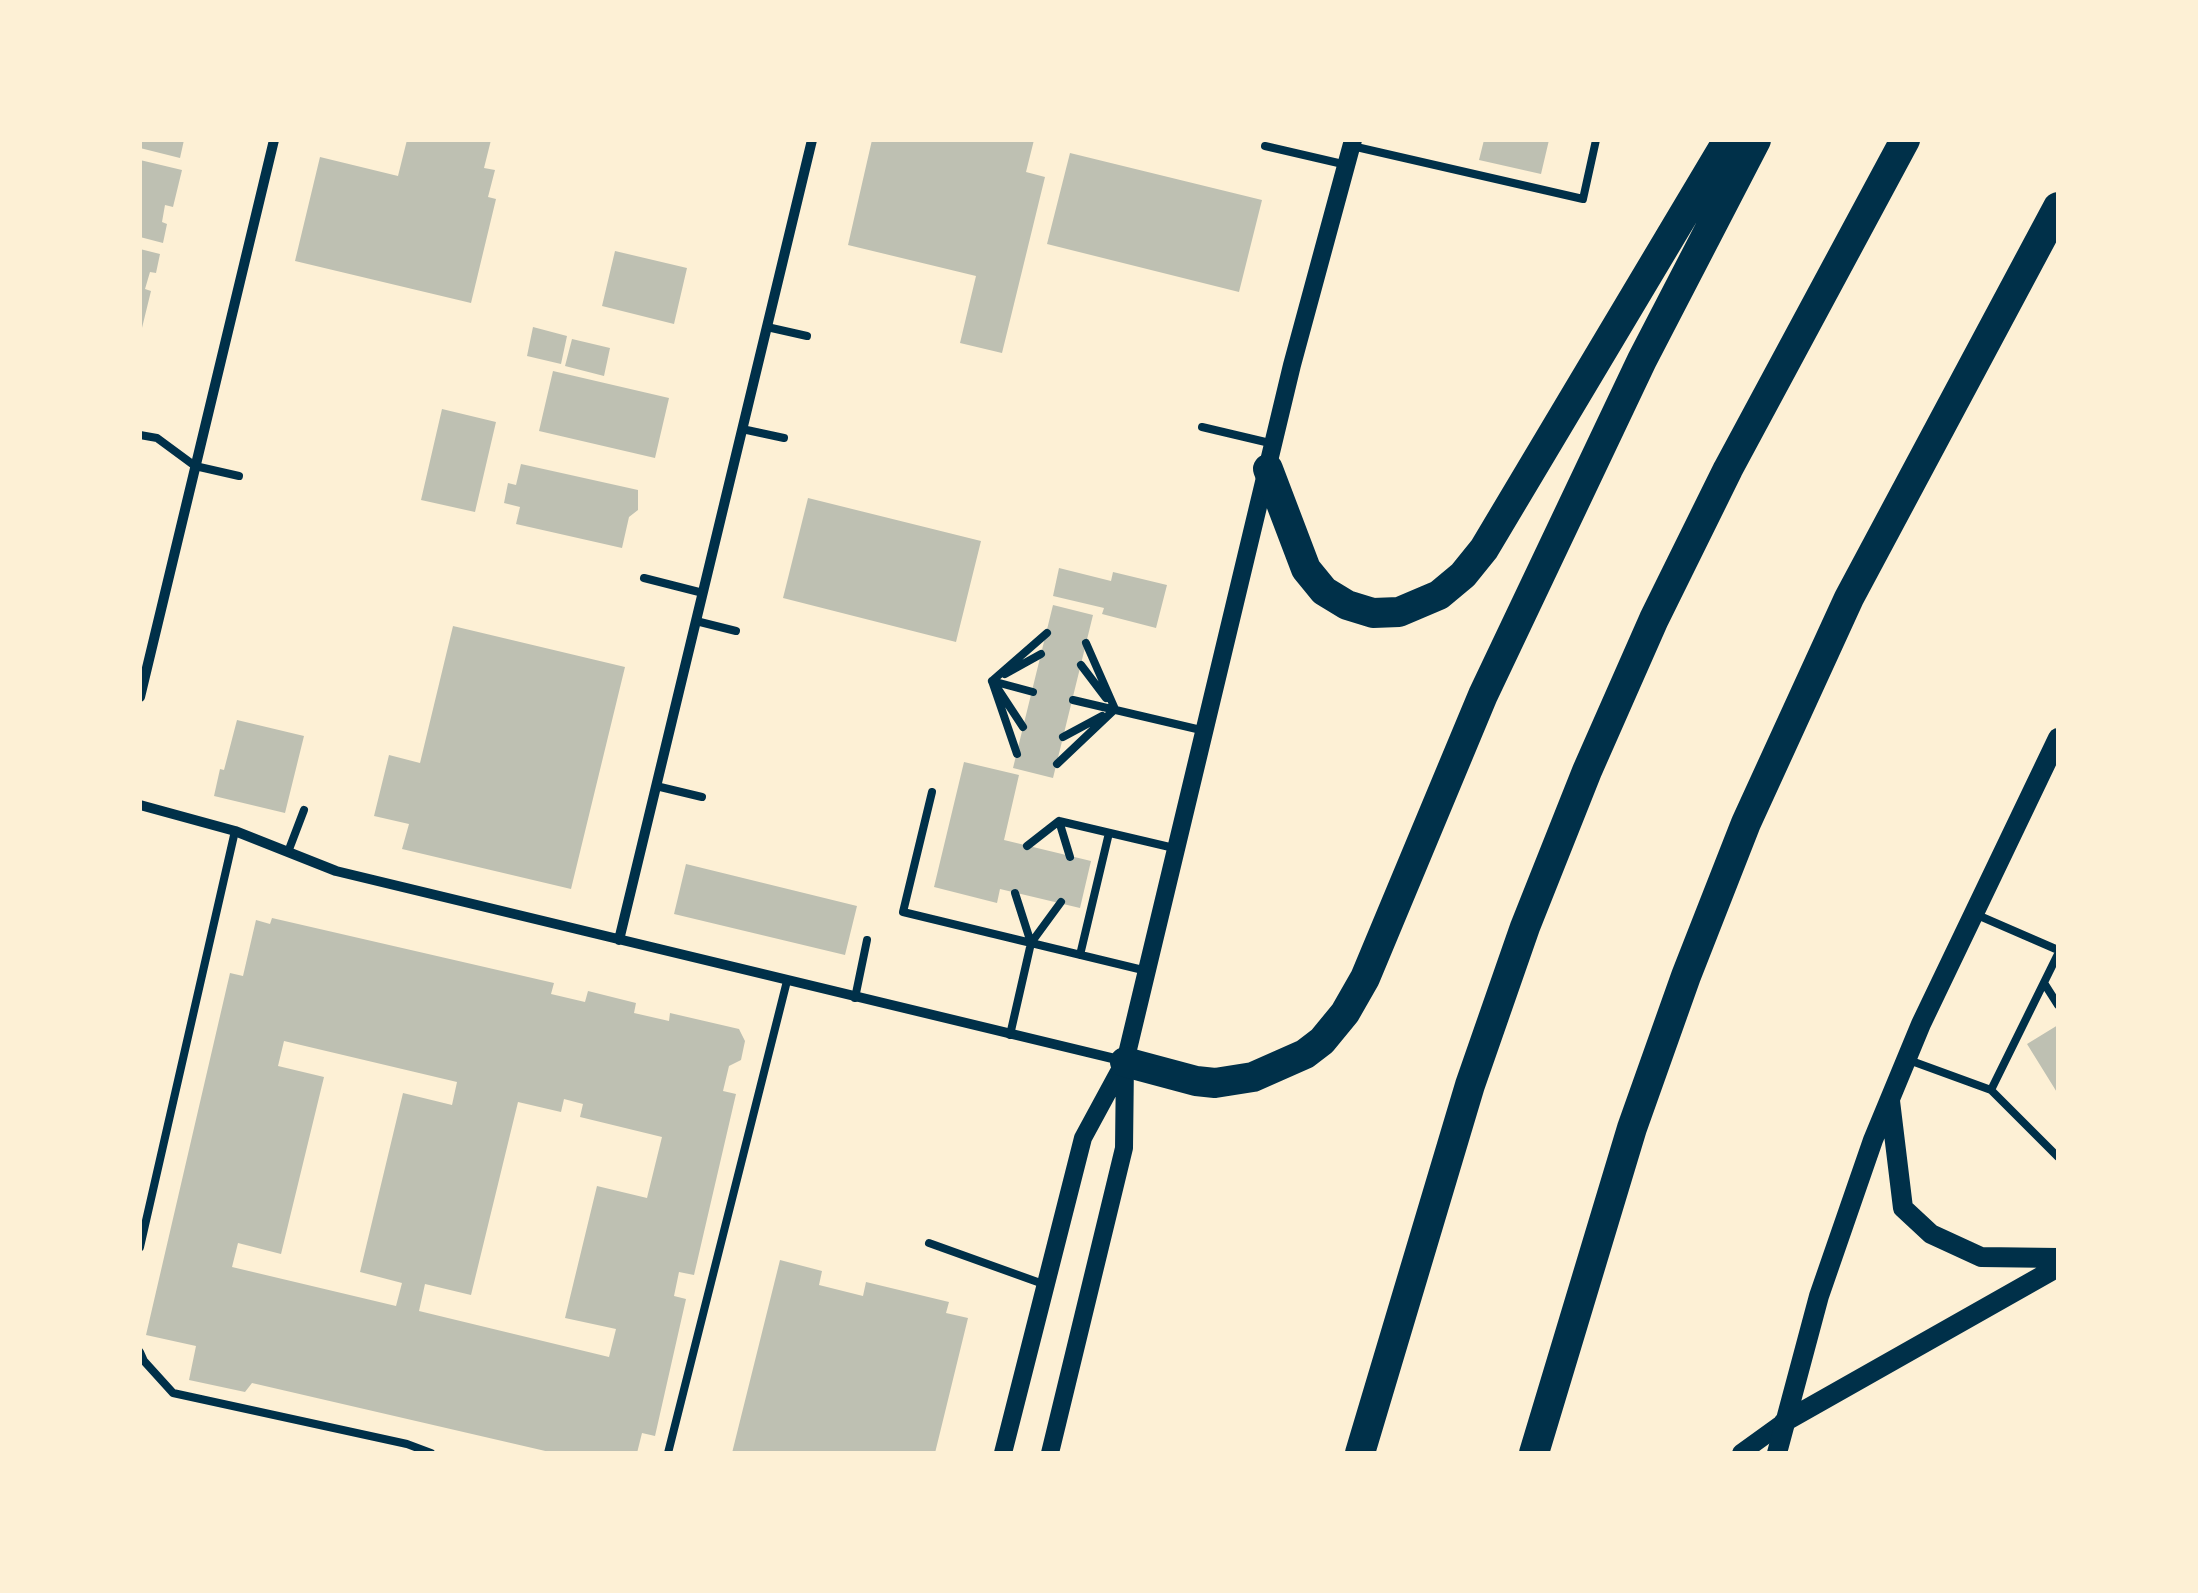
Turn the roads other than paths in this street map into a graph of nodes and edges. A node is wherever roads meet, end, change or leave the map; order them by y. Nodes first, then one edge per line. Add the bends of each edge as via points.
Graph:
1 (274, 140) edge
2 (812, 140) edge
3 (1596, 140) edge
4 (1728, 140) edge
5 (1756, 140) edge
6 (1905, 140) edge
7 (1352, 143) edge
8 (1265, 146) dead end
9 (1347, 165) junction
10 (2058, 206) edge
11 (767, 326) junction
12 (807, 336) dead end
13 (1202, 427) dead end
14 (742, 428) junction
15 (140, 436) edge
16 (784, 438) dead end
17 (1271, 456) junction
18 (196, 466) junction
19 (239, 476) dead end
20 (644, 578) dead end
21 (702, 593) junction
22 (696, 621) junction
23 (736, 631) dead end
24 (1046, 633) dead end
25 (1086, 642) dead end
26 (1041, 654) dead end
27 (1081, 665) dead end
28 (992, 681) junction
29 (1033, 692) dead end
30 (140, 696) edge
31 (1073, 700) dead end
32 (1115, 709) junction
33 (1024, 727) dead end
34 (1206, 731) junction
35 (1063, 737) dead end
36 (2058, 738) edge
37 (1017, 754) dead end
38 (1057, 764) dead end
39 (656, 786) junction
40 (932, 792) dead end
41 (702, 797) dead end
42 (140, 806) edge
43 (304, 810) dead end
44 (1059, 821) junction
45 (235, 831) junction
46 (1109, 833) junction
47 (1027, 846) dead end
48 (1177, 849) junction
49 (288, 852) junction
50 (1070, 857) dead end
51 (1015, 893) dead end
52 (1061, 902) dead end
53 (1973, 914) junction
54 (619, 940) junction
55 (867, 940) dead end
56 (1031, 943) junction
57 (2058, 952) edge
58 (1080, 956) junction
59 (1147, 972) junction
60 (788, 981) junction
61 (2044, 984) junction
62 (855, 998) junction
63 (2058, 1004) edge
64 (1010, 1035) junction
65 (1906, 1059) junction
66 (1125, 1062) junction
67 (1990, 1090) junction
68 (1890, 1099) junction
69 (2057, 1153) edge
70 (929, 1242) dead end
71 (140, 1247) edge
72 (2058, 1258) edge
73 (2058, 1268) edge
74 (1046, 1285) junction
75 (140, 1352) edge
76 (1784, 1422) junction
77 (431, 1453) edge
78 (668, 1453) edge
79 (1003, 1453) edge
80 (1050, 1453) edge
81 (1360, 1453) edge
82 (1534, 1453) edge
83 (1741, 1453) edge
84 (1776, 1453) edge

1 - 18 street
2 - 11 street
3 - 7 lane via 1583,199
4 - 17 highway via 1484,549 1440,595 1385,614 1347,606 1324,590 1295,545
5 - 66 highway via 1658,326 1483,695 1344,1014 1305,1054 1253,1077 1196,1081
6 - 81 highway via 1728,468 1586,771 1470,1085
7 - 9 street
8 - 9 lane
9 - 17 street
10 - 82 highway via 1864,568 1746,823 1632,1128
11 - 12 lane
11 - 14 street
13 - 17 lane
14 - 16 lane
14 - 21 street
15 - 18 lane via 157,438
17 - 34 street
18 - 19 lane
18 - 30 street
20 - 21 lane
21 - 22 street
22 - 23 lane
22 - 39 street
24 - 28 lane
25 - 32 lane
26 - 28 lane
27 - 32 lane
28 - 29 lane
28 - 33 lane
28 - 37 lane
31 - 32 lane
32 - 34 lane
32 - 35 lane
32 - 38 lane
34 - 48 street
36 - 53 main road
39 - 41 lane
39 - 54 street
40 - 56 lane via 903,912
42 - 45 street
43 - 49 lane
44 - 46 lane
44 - 47 lane
44 - 50 lane
45 - 49 street
45 - 71 lane
46 - 48 lane
46 - 58 lane
48 - 59 street
49 - 54 street via 336,871
51 - 56 lane
52 - 56 lane
53 - 57 lane
53 - 65 main road
54 - 60 street
55 - 62 lane
56 - 58 lane
56 - 64 lane
57 - 61 lane
58 - 59 lane
59 - 66 street
60 - 62 street
60 - 78 lane
61 - 63 lane
61 - 67 lane
62 - 64 street
64 - 66 street
65 - 67 lane
65 - 68 main road
66 - 74 street via 1084,1138
66 - 80 street via 1124,1148
67 - 69 lane
68 - 72 main road via 1903,1208 1931,1234 1981,1257
68 - 76 main road via 1832,1257
70 - 74 lane
73 - 76 main road
74 - 79 street
75 - 77 lane via 173,1392
76 - 83 street
76 - 84 main road

